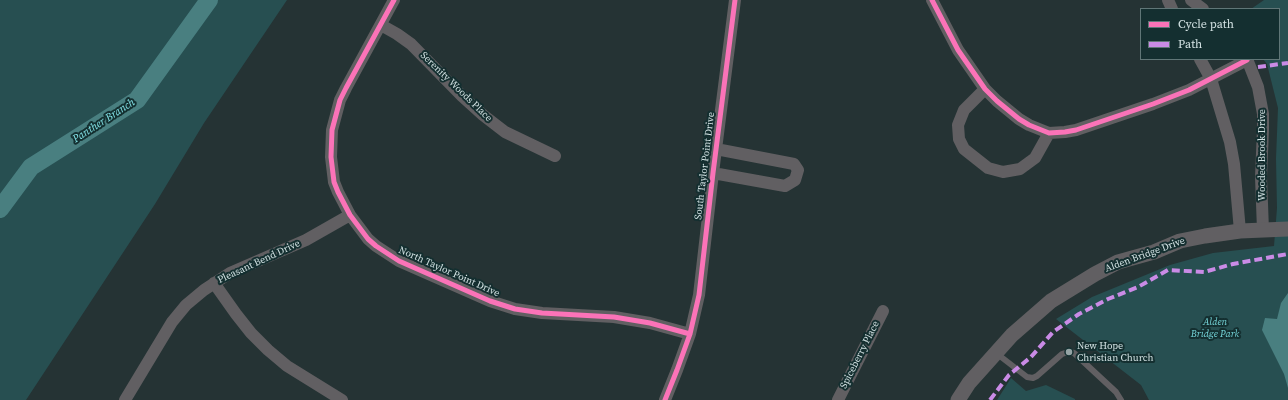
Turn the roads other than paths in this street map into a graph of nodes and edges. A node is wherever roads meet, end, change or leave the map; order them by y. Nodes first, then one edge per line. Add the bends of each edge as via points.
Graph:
1 (394, 0) edge
2 (736, 0) edge
3 (932, 0) edge
4 (1191, 0) edge
5 (1202, 8) edge
6 (381, 25) junction
7 (1201, 60) edge
8 (1247, 60) edge
9 (1211, 79) junction
10 (985, 89) junction
11 (1049, 132) junction
12 (716, 149) junction
13 (555, 156) dead end
14 (712, 173) junction
15 (350, 215) junction
16 (1288, 229) edge
17 (1263, 230) junction
18 (1240, 231) junction
19 (214, 283) junction
20 (883, 311) dead end
21 (690, 334) junction
22 (996, 353) junction
23 (125, 400) edge
24 (342, 400) edge
25 (664, 400) edge
26 (838, 400) edge
27 (958, 400) edge
28 (1121, 400) edge

1 - 6 street
2 - 12 street, South Taylor Point Drive
3 - 10 street via 958,50
4 - 5 street
6 - 13 street, Serenity Woods Place via 411,44 462,96 505,132
6 - 15 street, North Taylor Point Drive via 340,100 332,130 331,157 334,182
7 - 9 street
8 - 9 street
8 - 17 street, Wooded Brook Drive via 1258,87 1263,114
9 - 11 street via 1153,104 1076,130
9 - 18 street via 1230,142
10 - 11 street via 1019,119
10 - 11 street via 964,110 958,125 959,139 964,149 988,168 1004,172 1020,168 1035,158
12 - 14 street, South Taylor Point Drive
12 - 14 street via 794,164 798,170 796,180 785,186
14 - 21 street, South Taylor Point Drive via 699,295
15 - 19 street, Pleasant Bend Drive via 306,240 230,273
15 - 21 street, North Taylor Point Drive via 368,239 387,254 490,301 530,312 614,316
16 - 17 street, Alden Bridge Drive
17 - 18 street, Alden Bridge Drive
18 - 22 street, Alden Bridge Drive via 1180,241 1154,252 1118,262 1073,287 1036,313
19 - 23 street, Pleasant Bend Drive via 186,305 172,322
19 - 24 street via 247,329 268,350 287,366
20 - 26 street, Spiceberry Place
21 - 25 street, South Taylor Point Drive
22 - 27 street, Alden Bridge Drive via 969,383
22 - 28 lane via 1027,377 1032,378 1060,355 1072,352 1116,392

